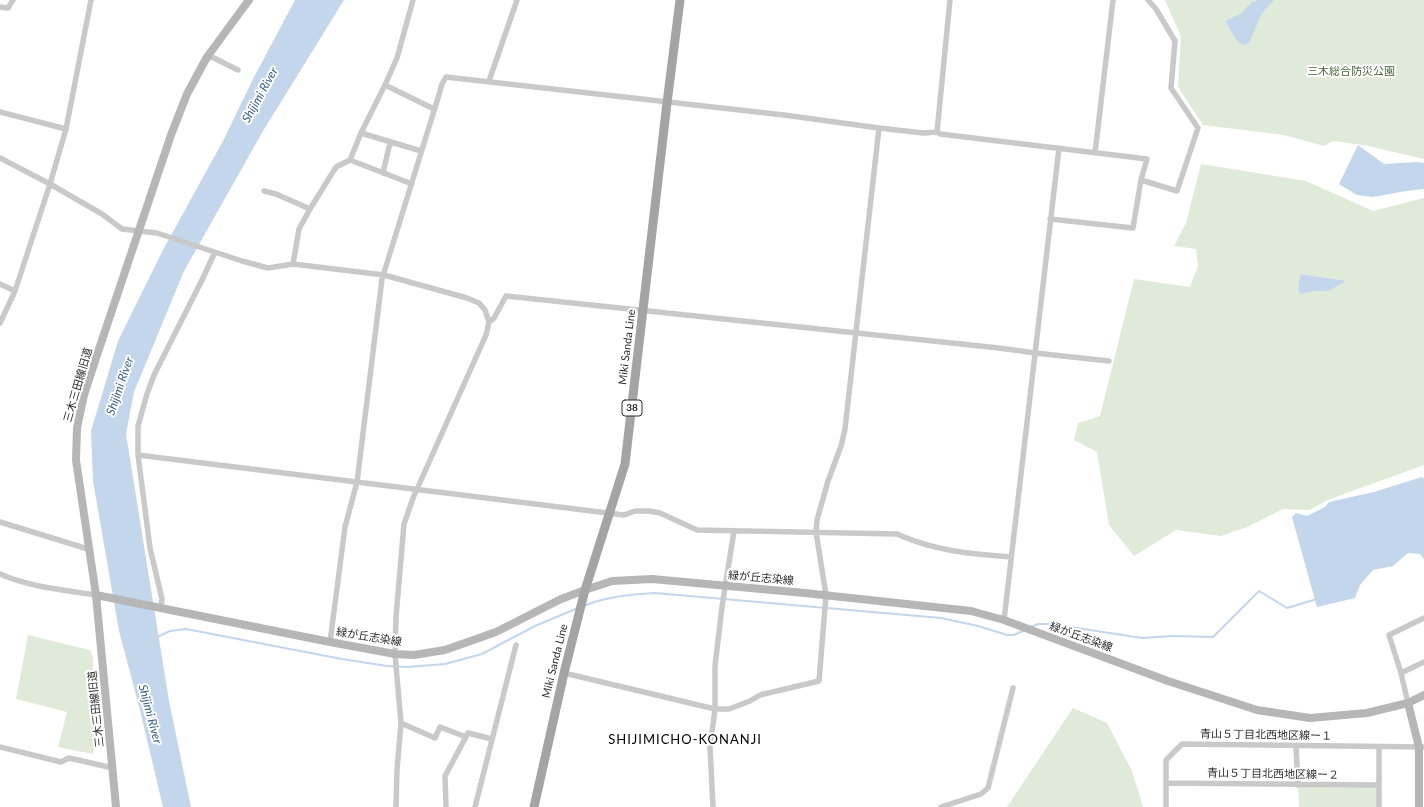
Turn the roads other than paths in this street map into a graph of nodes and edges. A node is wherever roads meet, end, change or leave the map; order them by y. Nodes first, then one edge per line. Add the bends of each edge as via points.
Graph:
1 (13, 0) edge
2 (84, 0) edge
3 (249, 0) edge
4 (413, 0) edge
5 (517, 0) edge
6 (680, 0) edge
7 (950, 0) edge
8 (1113, 0) edge
9 (1148, 0) edge
10 (91, 1) edge
11 (0, 7) edge
12 (207, 57) junction
13 (238, 70) dead end
14 (489, 82) junction
15 (385, 85) junction
16 (667, 102) junction
17 (434, 109) junction
18 (0, 112) edge
19 (879, 128) junction
20 (66, 129) junction
21 (937, 132) junction
22 (361, 133) junction
23 (392, 142) junction
24 (1059, 148) junction
25 (421, 151) junction
26 (1095, 153) junction
27 (0, 158) edge
28 (350, 160) junction
29 (383, 173) junction
30 (1141, 180) junction
31 (50, 184) junction
32 (412, 184) junction
33 (264, 191) dead end
34 (310, 209) junction
35 (1050, 219) junction
36 (140, 230) junction
37 (215, 252) junction
38 (293, 264) junction
39 (384, 275) junction
40 (0, 284) edge
41 (15, 292) junction
42 (643, 310) junction
43 (489, 322) junction
44 (0, 323) edge
45 (855, 333) junction
46 (1035, 353) junction
47 (1109, 361) dead end
48 (138, 455) junction
49 (357, 482) junction
50 (418, 489) junction
51 (610, 512) junction
52 (0, 522) edge
53 (734, 531) junction
54 (816, 532) junction
55 (88, 549) junction
56 (1011, 557) junction
57 (0, 574) edge
58 (726, 586) junction
59 (585, 590) junction
60 (96, 595) junction
61 (826, 595) junction
62 (161, 608) junction
63 (1424, 618) edge
64 (1004, 620) junction
65 (330, 642) junction
66 (516, 645) dead end
67 (395, 654) junction
68 (1424, 662) edge
69 (564, 673) junction
70 (1401, 673) junction
71 (1013, 688) dead end
72 (1424, 695) edge
73 (1408, 702) junction
74 (715, 709) junction
75 (401, 723) junction
76 (466, 737) junction
77 (492, 739) junction
78 (1296, 746) junction
79 (0, 747) edge
80 (1379, 747) junction
81 (1422, 747) edge
82 (113, 768) junction
83 (1166, 783) junction
84 (1298, 785) junction
85 (1379, 785) junction
86 (116, 807) edge
87 (396, 807) edge
88 (448, 807) edge
89 (475, 807) edge
90 (534, 807) edge
91 (713, 807) edge
92 (941, 807) edge
93 (1166, 807) edge
94 (1378, 807) edge
95 (1419, 807) edge

1 - 11 street via 8,8
2 - 10 street
3 - 12 street, 三木三田線旧道
4 - 15 street via 397,58
5 - 14 street
6 - 16 main road, Miki Sanda Line / 38
7 - 21 street
8 - 26 street
9 - 30 street via 1175,41 1171,88 1198,128 1177,191
10 - 20 street
12 - 13 street
12 - 36 street, 三木三田線旧道 via 187,94 171,135
14 - 16 street
14 - 17 street via 446,77
15 - 17 street
15 - 22 street
16 - 19 street
16 - 42 main road, Miki Sanda Line / 38
17 - 25 street
18 - 20 street
19 - 21 street
19 - 45 street
20 - 31 street
21 - 24 street
22 - 23 street
22 - 28 street
23 - 25 street
23 - 29 street
24 - 26 street
24 - 35 street
25 - 32 street
26 - 30 street via 1147,159
27 - 31 street
28 - 29 street
28 - 34 street via 336,167
29 - 32 street
30 - 35 street via 1133,228
31 - 36 street via 102,214 122,229
31 - 41 street
32 - 39 street
33 - 34 street
34 - 38 street via 299,230
35 - 46 street
36 - 37 street
36 - 55 street, 三木三田線旧道 via 84,394 77,428 76,460
37 - 38 street via 268,268
37 - 48 street via 146,394 138,426
38 - 39 street
39 - 43 street via 479,303 485,310
39 - 49 street
40 - 41 street
41 - 44 street
42 - 43 street via 506,296
42 - 45 street
42 - 51 main road, Miki Sanda Line / 38 via 625,464
43 - 50 street via 486,335
45 - 46 street
45 - 54 street via 845,429 817,520
46 - 47 street
46 - 56 street
48 - 49 street
48 - 62 street via 150,548 162,599
49 - 50 street
49 - 65 street via 345,527
50 - 51 street
50 - 67 street via 404,524
51 - 53 street via 624,515 635,511 649,511 660,513 697,530
51 - 59 main road, Miki Sanda Line / 38
52 - 55 street
53 - 54 street
53 - 58 street
54 - 56 street via 897,534 918,543 962,553
54 - 61 street
55 - 60 street, 三木三田線旧道
56 - 64 street
57 - 60 street via 46,588
58 - 59 street, 緑が丘志染線 via 652,579 612,581
58 - 61 street, 緑が丘志染線
58 - 74 street via 715,666
59 - 67 street, 緑が丘志染線 via 561,599 496,632 445,650 414,655
59 - 69 main road, Miki Sanda Line / 38
60 - 62 street, 緑が丘志染線
60 - 82 street, 三木三田線旧道
61 - 64 street, 緑が丘志染線 via 971,611
61 - 74 street via 819,681 760,695 729,709
62 - 65 street, 緑が丘志染線
63 - 70 street via 1389,635
64 - 73 street, 緑が丘志染線 via 1161,678 1257,710 1310,718 1366,713
65 - 67 street, 緑が丘志染線
66 - 77 street
67 - 75 street
68 - 70 street
69 - 74 street
69 - 90 main road, Miki Sanda Line / 38
70 - 73 street
71 - 92 street via 988,788 981,794
72 - 73 street, 緑が丘志染線
73 - 81 street
74 - 91 street via 710,747
75 - 76 street via 435,738 440,728
75 - 87 street
76 - 77 street via 468,733
76 - 88 street via 445,776
77 - 89 street
78 - 80 street, 青山５丁目北西地区線ー１
78 - 83 street, 青山５丁目北西地区線ー１ via 1182,744 1166,760
78 - 84 street
79 - 82 street via 61,762 69,758
80 - 81 street, 青山５丁目北西地区線ー１
80 - 85 street
81 - 95 street
82 - 86 street, 三木三田線旧道
83 - 84 street, 青山５丁目北西地区線ー２
83 - 93 street, 青山５丁目北西地区線ー１
84 - 85 street, 青山５丁目北西地区線ー２
85 - 94 street

